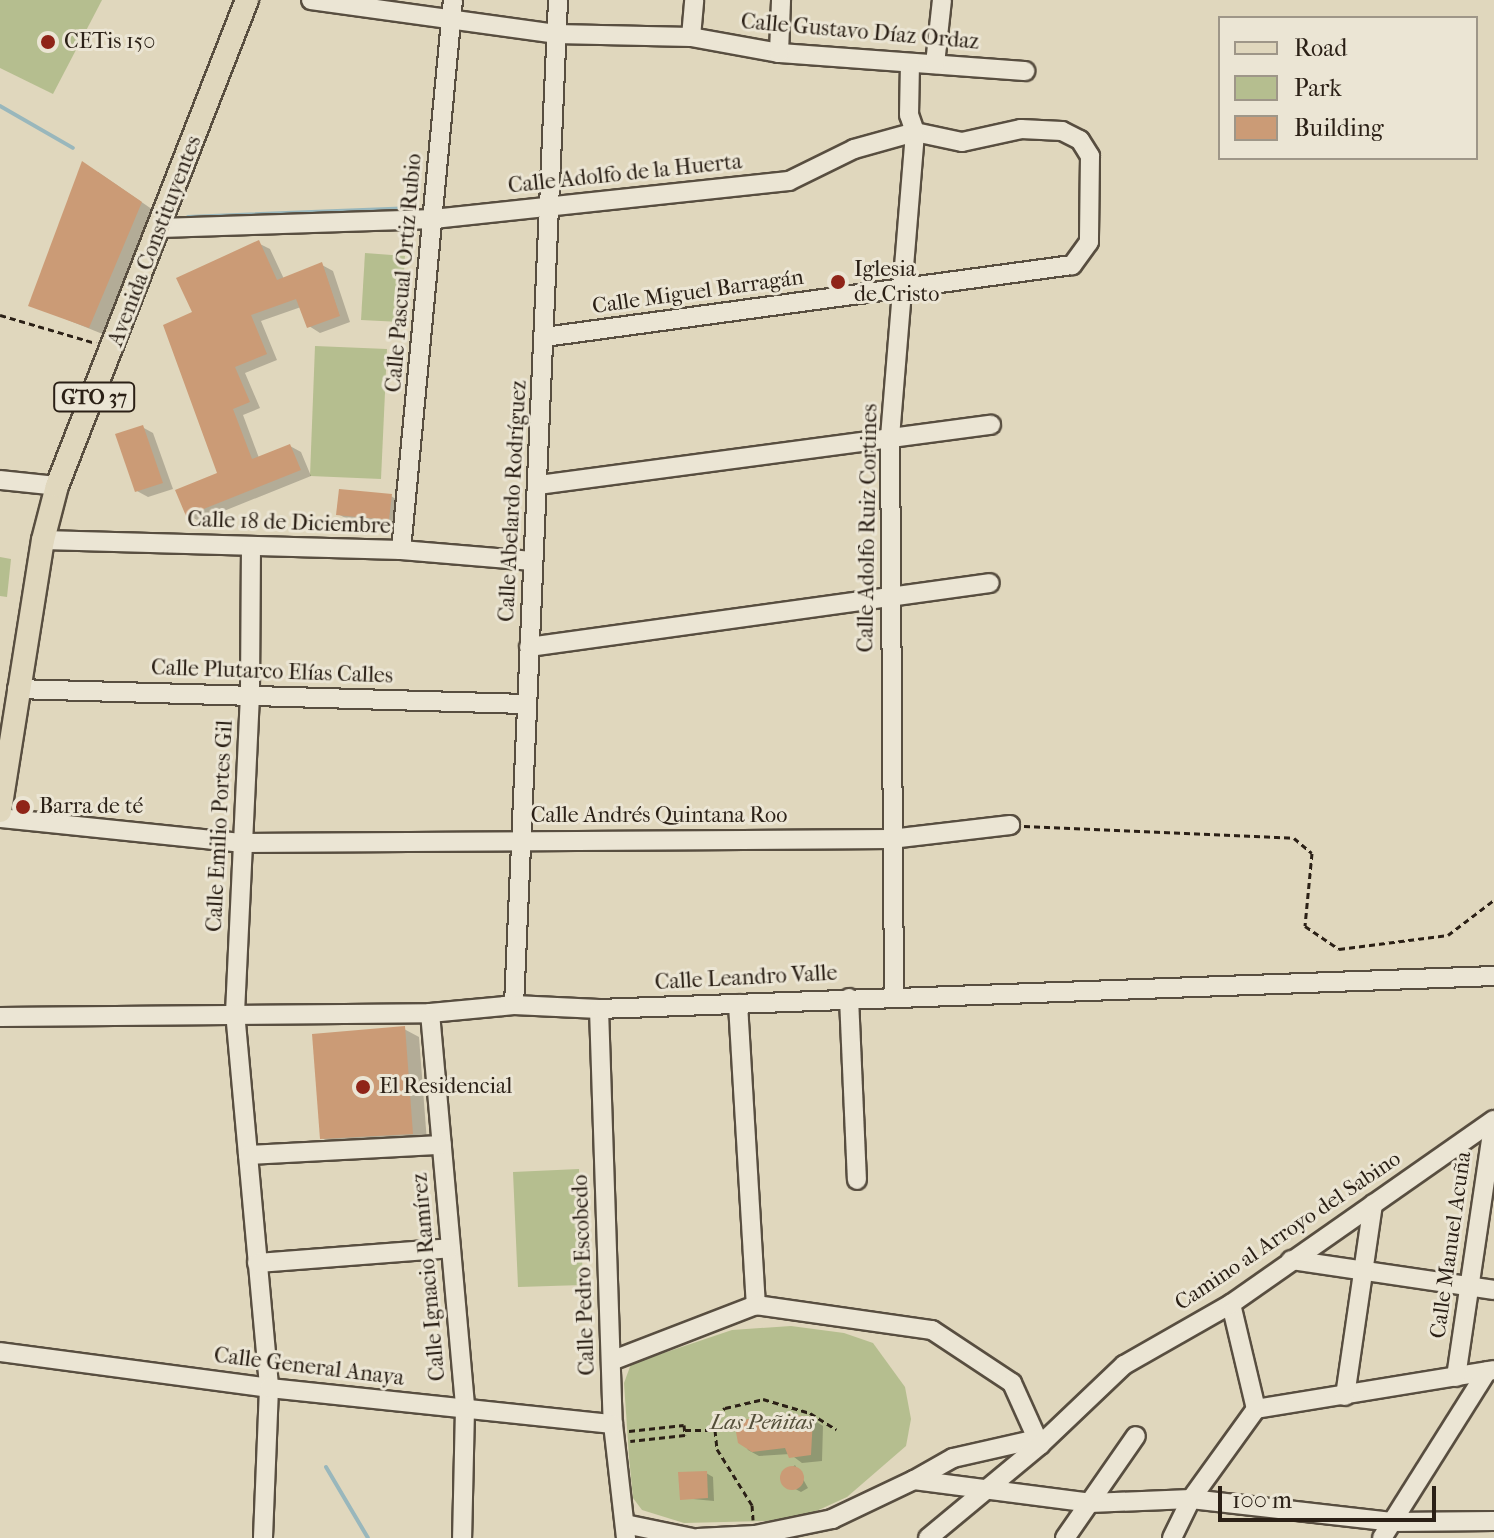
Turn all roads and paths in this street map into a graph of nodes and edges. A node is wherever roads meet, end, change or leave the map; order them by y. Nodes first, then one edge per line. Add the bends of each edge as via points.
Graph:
1 (247, 0) edge
2 (311, 0) edge
3 (558, 0) edge
4 (694, 0) edge
5 (781, 0) edge
6 (942, 0) edge
7 (452, 10) edge
8 (556, 34) junction
9 (691, 37) junction
10 (779, 53) junction
11 (910, 63) junction
12 (935, 64) junction
13 (1025, 71) dead end
14 (915, 132) junction
15 (1080, 140) joint
16 (549, 205) junction
17 (433, 219) junction
18 (162, 228) junction
19 (906, 288) junction
20 (0, 315) edge
21 (544, 337) junction
22 (114, 348) junction
23 (991, 425) dead end
24 (890, 437) junction
25 (0, 480) edge
26 (539, 485) junction
27 (57, 486) junction
28 (43, 540) junction
29 (251, 546) junction
30 (401, 550) junction
31 (533, 561) junction
32 (990, 583) dead end
33 (888, 595) junction
34 (529, 647) junction
35 (17, 689) junction
36 (250, 695) junction
37 (525, 704) junction
38 (0, 811) edge
39 (0, 818) edge
40 (1010, 825) joint
41 (891, 839) junction
42 (520, 841) junction
43 (242, 843) junction
44 (1494, 900) edge
45 (1494, 976) edge
46 (894, 996) junction
47 (849, 998) junction
48 (738, 1004) junction
49 (514, 1005) junction
50 (599, 1009) junction
51 (235, 1012) junction
52 (430, 1013) junction
53 (0, 1017) edge
54 (1494, 1120) edge
55 (442, 1145) junction
56 (248, 1155) junction
57 (857, 1180) dead end
58 (1373, 1204) junction
59 (450, 1248) junction
60 (1291, 1260) junction
61 (257, 1263) junction
62 (1363, 1272) junction
63 (1470, 1287) junction
64 (1494, 1290) edge
65 (1231, 1304) junction
66 (756, 1305) junction
67 (0, 1352) edge
68 (611, 1361) junction
69 (1491, 1370) edge
70 (1456, 1377) junction
71 (269, 1388) junction
72 (1345, 1396) junction
73 (465, 1409) junction
74 (1256, 1409) junction
75 (619, 1428) junction
76 (836, 1429) dead end
77 (685, 1430) junction
78 (715, 1430) junction
79 (1136, 1436) dead end
80 (627, 1441) dead end
81 (1038, 1442) junction
82 (914, 1480) junction
83 (988, 1490) junction
84 (1191, 1499) junction
85 (1090, 1503) junction
86 (1494, 1521) edge
87 (1387, 1530) edge
88 (626, 1531) edge
89 (755, 1537) edge
90 (263, 1538) edge
91 (462, 1538) edge
92 (692, 1538) edge
93 (698, 1538) edge
94 (928, 1538) edge
95 (1065, 1538) edge
96 (1172, 1538) edge

1 - 18 main road, Avenida Constituyentes / GTO 37
2 - 7 street, Calle Gustavo Díaz Ordaz
3 - 8 street, Calle Abelardo Rodríguez
4 - 9 street
5 - 10 street
6 - 12 street
7 - 8 street, Calle Gustavo Díaz Ordaz
7 - 17 street, Calle Pascual Ortiz Rubio
8 - 9 street, Calle Gustavo Díaz Ordaz
8 - 16 street, Calle Abelardo Rodríguez
9 - 10 street, Calle Gustavo Díaz Ordaz
10 - 11 street, Calle Gustavo Díaz Ordaz
11 - 12 street, Calle Gustavo Díaz Ordaz
11 - 14 street, Calle Adolfo Ruiz Cortines via 909,115
12 - 13 street, Calle Gustavo Díaz Ordaz
14 - 15 street, Calle Adolfo de la Huerta via 962,142 1021,129 1062,131
14 - 16 street, Calle Adolfo de la Huerta via 854,149 789,181
14 - 19 street, Calle Adolfo Ruiz Cortines
15 - 19 street, Calle Miguel Barragán via 1090,156 1089,242 1072,265
16 - 17 street, Calle Adolfo de la Huerta
16 - 21 street, Calle Abelardo Rodríguez
17 - 18 street, Calle Adolfo de la Huerta
17 - 30 street, Calle Pascual Ortiz Rubio
18 - 22 main road, Avenida Constituyentes / GTO 37
19 - 21 street, Calle Miguel Barragán
19 - 24 street, Calle Adolfo Ruiz Cortines
20 - 22 path
21 - 26 street, Calle Abelardo Rodríguez
22 - 27 main road, Avenida Constituyentes / GTO 37
23 - 24 street
24 - 26 street
24 - 33 street, Calle Adolfo Ruiz Cortines
25 - 27 street
26 - 31 street, Calle Abelardo Rodríguez
27 - 28 main road, Avenida Constituyentes / GTO 37
28 - 29 street, Calle 18 de Diciembre
28 - 35 main road, Avenida Constituyentes / GTO 37
29 - 30 street, Calle 18 de Diciembre
29 - 36 street, Calle Emilio Portes Gil
30 - 31 street, Calle 18 de Diciembre
31 - 34 street, Calle Abelardo Rodríguez
32 - 33 street
33 - 34 street
33 - 41 street, Calle Adolfo Ruiz Cortines
34 - 37 street, Calle Abelardo Rodríguez
35 - 36 street, Calle Plutarco Elías Calles
35 - 38 main road, Avenida Constituyentes / GTO 37
36 - 37 street, Calle Plutarco Elías Calles
36 - 43 street, Calle Emilio Portes Gil
37 - 42 street, Calle Abelardo Rodríguez
39 - 43 street, Calle Andrés Quintana Roo
40 - 41 street, Calle Andrés Quintana Roo
40 - 44 path via 1294,838 1312,853 1305,926 1339,949 1448,935
41 - 42 street, Calle Andrés Quintana Roo
41 - 46 street, Calle Adolfo Ruiz Cortines
42 - 43 street, Calle Andrés Quintana Roo
42 - 49 street, Calle Abelardo Rodríguez
43 - 51 street, Calle Emilio Portes Gil
45 - 46 street, Calle Leandro Valle
46 - 47 street, Calle Leandro Valle
47 - 48 street, Calle Leandro Valle
47 - 57 street
48 - 50 street, Calle Leandro Valle
48 - 66 street
49 - 50 street, Calle Leandro Valle
49 - 52 street, Calle Leandro Valle
50 - 68 street, Calle Pedro Escobedo
51 - 52 street, Calle Leandro Valle
51 - 53 street, Calle Leandro Valle
51 - 56 street, Calle Emilio Portes Gil
52 - 55 street, Calle Ignacio Ramírez
54 - 58 street, Camino al Arroyo del Sabino
54 - 63 street, Calle Manuel Acuña
55 - 56 street
55 - 59 street, Calle Ignacio Ramírez
56 - 61 street, Calle Emilio Portes Gil
58 - 60 street, Camino al Arroyo del Sabino
58 - 62 street
59 - 61 street
59 - 73 street, Calle Ignacio Ramírez
60 - 62 street
60 - 65 street, Camino al Arroyo del Sabino
61 - 71 street, Calle Emilio Portes Gil
62 - 63 street
62 - 72 street
63 - 64 street
63 - 70 street, Calle Manuel Acuña
65 - 74 street
65 - 81 street, Camino al Arroyo del Sabino via 1124,1365
66 - 68 street
66 - 81 street via 932,1330 1012,1383
67 - 71 street, Calle General Anaya
68 - 75 street, Calle Pedro Escobedo
69 - 70 street
69 - 87 street
70 - 72 street
71 - 73 street, Calle General Anaya
71 - 90 street, Calle Emilio Portes Gil
72 - 74 street
73 - 75 street, Calle General Anaya
73 - 91 street, Calle Ignacio Ramírez
74 - 84 street
75 - 77 path via 684,1425
75 - 88 street, Calle Pedro Escobedo
76 - 78 path via 810,1413 763,1399 725,1408 716,1416
77 - 78 path
77 - 80 path via 685,1435
78 - 89 path via 717,1449 752,1505
79 - 85 street
81 - 82 street via 953,1458
81 - 83 street, Camino al Arroyo del Sabino
82 - 83 street
82 - 89 street via 832,1519
83 - 85 street
83 - 94 street, Camino al Arroyo del Sabino
84 - 85 street
84 - 87 street
84 - 96 street
85 - 95 street
86 - 87 street
88 - 92 street
89 - 93 street

